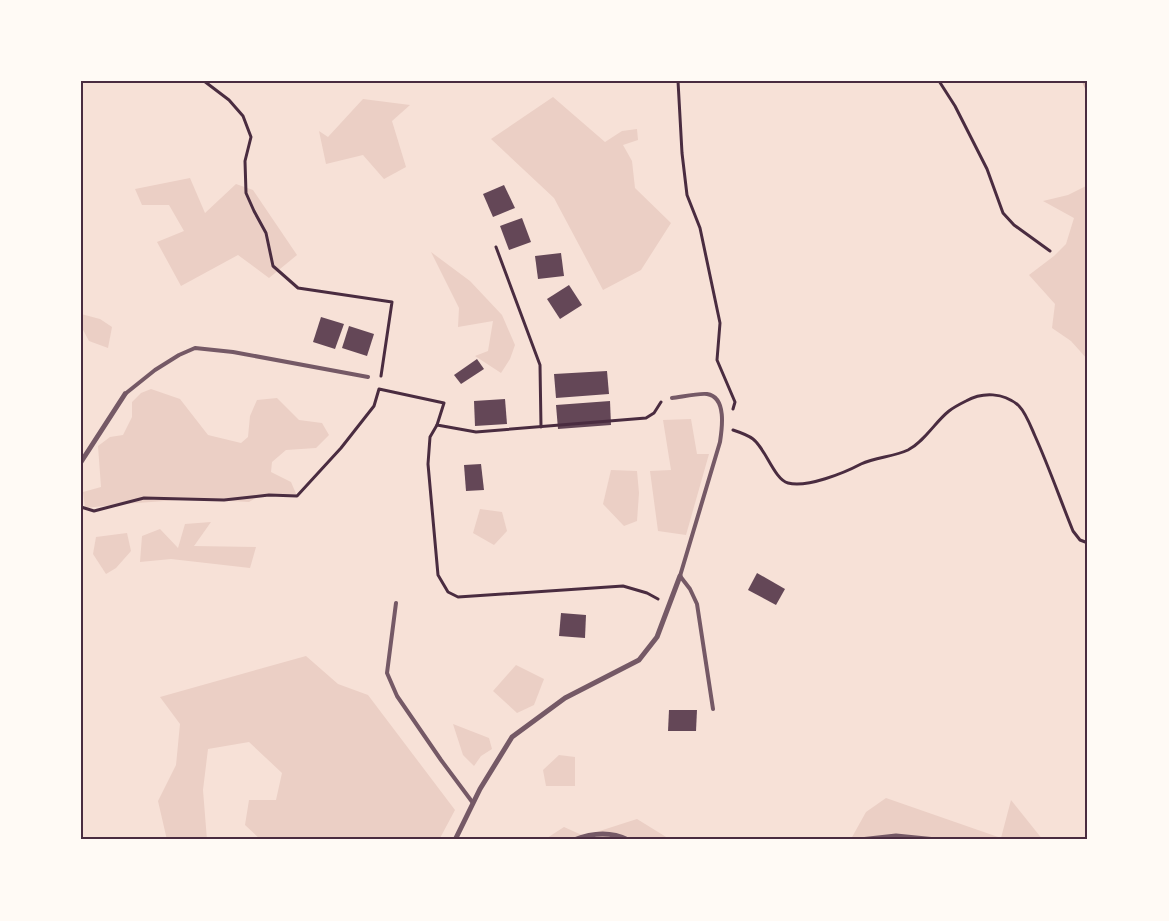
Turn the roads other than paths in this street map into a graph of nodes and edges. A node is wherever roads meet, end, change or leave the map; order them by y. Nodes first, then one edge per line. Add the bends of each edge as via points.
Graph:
1 (368, 376) dead end
2 (125, 394) joint
3 (672, 398) road end
4 (81, 462) edge
5 (680, 576) junction
6 (396, 603) dead end
7 (714, 709) dead end
8 (473, 803) junction
9 (455, 840) edge
10 (574, 840) edge
11 (628, 840) edge
12 (860, 840) edge
13 (936, 840) edge

1 - 2 lane via 195,348 179,354
2 - 4 street
3 - 5 lane via 707,394 721,409 722,427
5 - 7 lane via 697,604
5 - 8 street via 658,637 639,660 565,698 512,737
6 - 8 lane via 387,672 397,696
8 - 9 street
10 - 11 street via 605,834
12 - 13 street via 896,836

